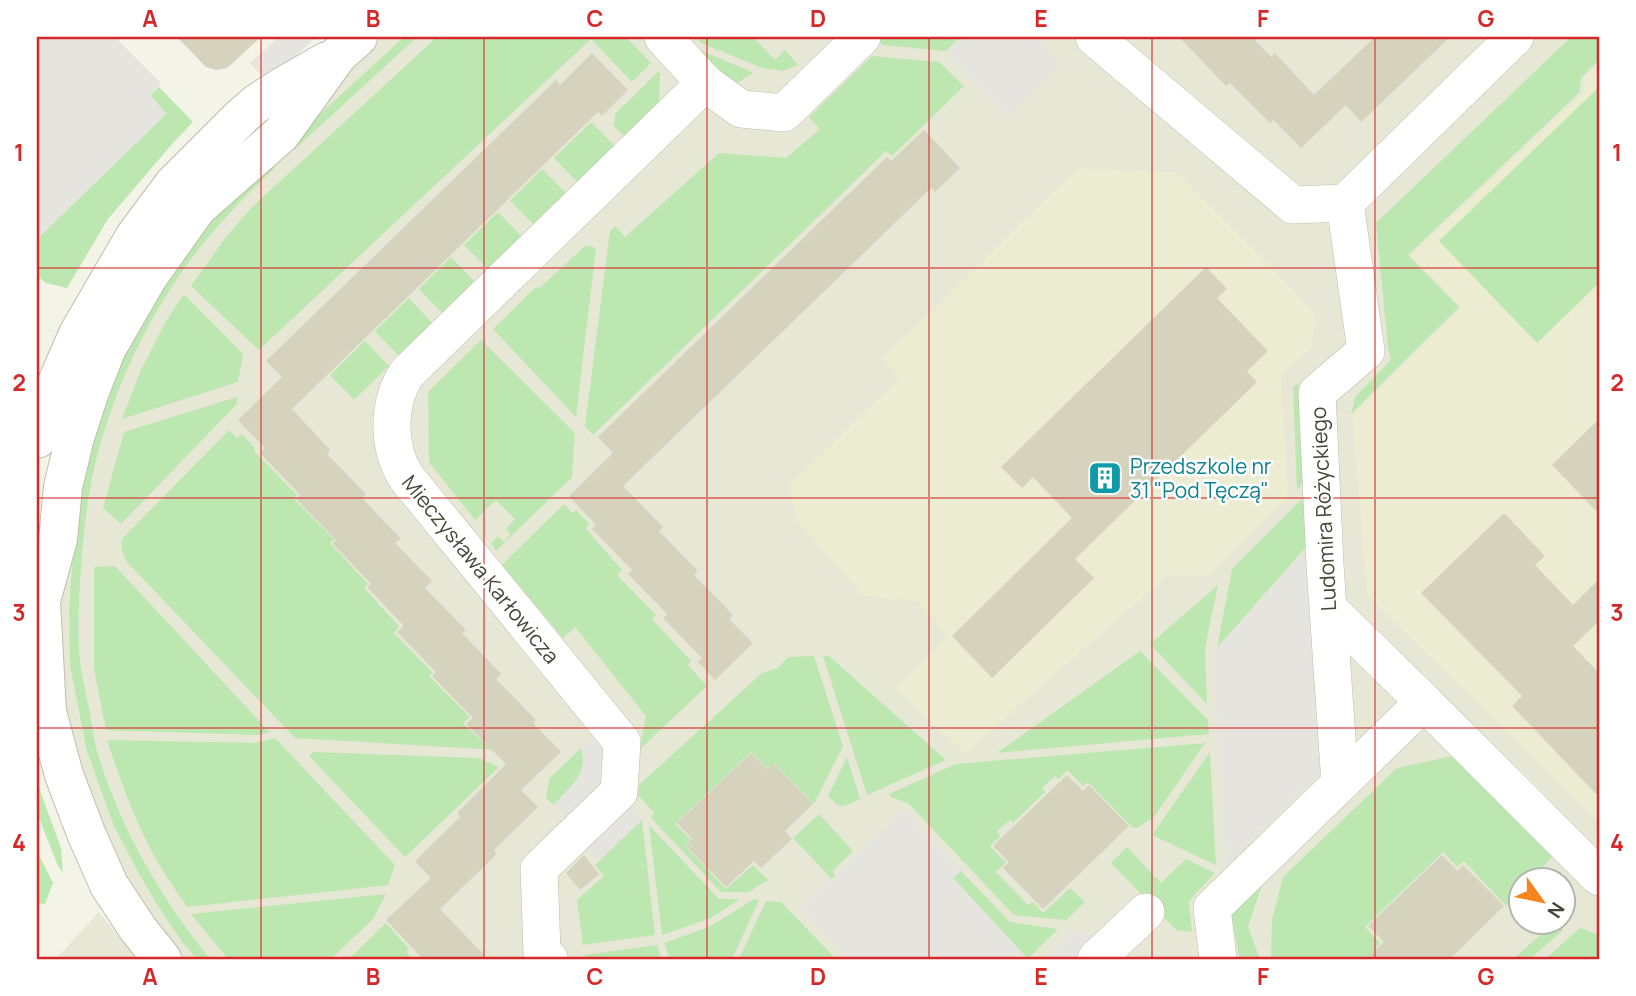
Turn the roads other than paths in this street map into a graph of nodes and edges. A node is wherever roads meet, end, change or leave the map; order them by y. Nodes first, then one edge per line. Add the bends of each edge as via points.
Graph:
1 (663, 37) edge
2 (862, 37) edge
3 (1094, 37) edge
4 (1515, 37) edge
5 (348, 46) edge
6 (705, 83) junction
7 (1345, 202) junction
8 (37, 439) edge
9 (39, 596) edge
10 (1328, 608) junction
11 (1424, 702) junction
12 (1339, 783) junction
13 (1599, 877) edge
14 (1146, 912) dead end
15 (162, 959) edge
16 (549, 959) edge
17 (1096, 959) edge
18 (1218, 959) edge

1 - 6 street
2 - 6 street via 784,113 741,108
3 - 7 street via 1293,205
4 - 7 street
5 - 8 street via 257,103 173,185 135,236 78,334
5 - 9 street via 282,134 197,208 148,277 107,348 75,437 58,539
6 - 16 street, Mieczysława Karłowicza via 407,373 399,386 391,422 397,463 406,477 622,742 619,792 538,869 542,951
7 - 10 street, Ludomira Różyckiego via 1366,351 1317,393
9 - 15 street via 47,712 64,775 109,885
10 - 11 street
10 - 12 street, Ludomira Różyckiego
11 - 12 street
11 - 13 street
12 - 18 street via 1212,908
14 - 17 street

